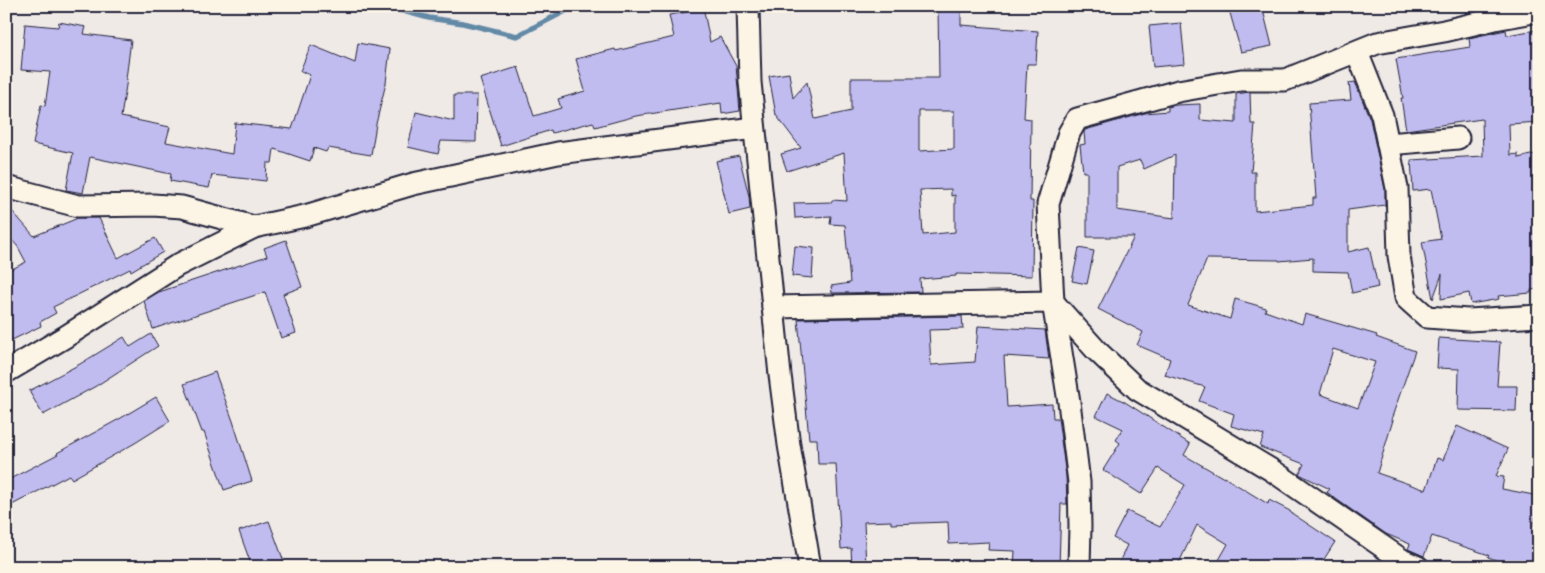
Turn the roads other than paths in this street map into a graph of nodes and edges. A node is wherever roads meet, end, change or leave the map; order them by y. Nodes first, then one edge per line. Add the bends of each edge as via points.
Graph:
1 (748, 6) edge
2 (1539, 12) edge
3 (1358, 52) junction
4 (754, 128) junction
5 (1458, 138) dead end
6 (1388, 144) junction
7 (6, 187) edge
8 (254, 227) junction
9 (1053, 302) junction
10 (773, 307) junction
11 (1539, 316) edge
12 (6, 372) edge
13 (810, 567) edge
14 (1079, 567) edge
15 (1418, 567) edge

1 - 4 street
2 - 3 street via 1377,44
3 - 6 street via 1382,115
3 - 9 street via 1285,80 1241,80 1178,91 1077,119 1069,133 1048,204
4 - 8 street via 540,157 414,184 305,216
4 - 10 street
5 - 6 street
6 - 11 street via 1397,188 1399,256 1406,298 1427,317 1468,320
7 - 8 street via 78,206 182,207
8 - 12 street via 178,265
9 - 10 street
9 - 14 street via 1079,482
9 - 15 street via 1137,389 1273,471 1402,560
10 - 13 street via 789,445

